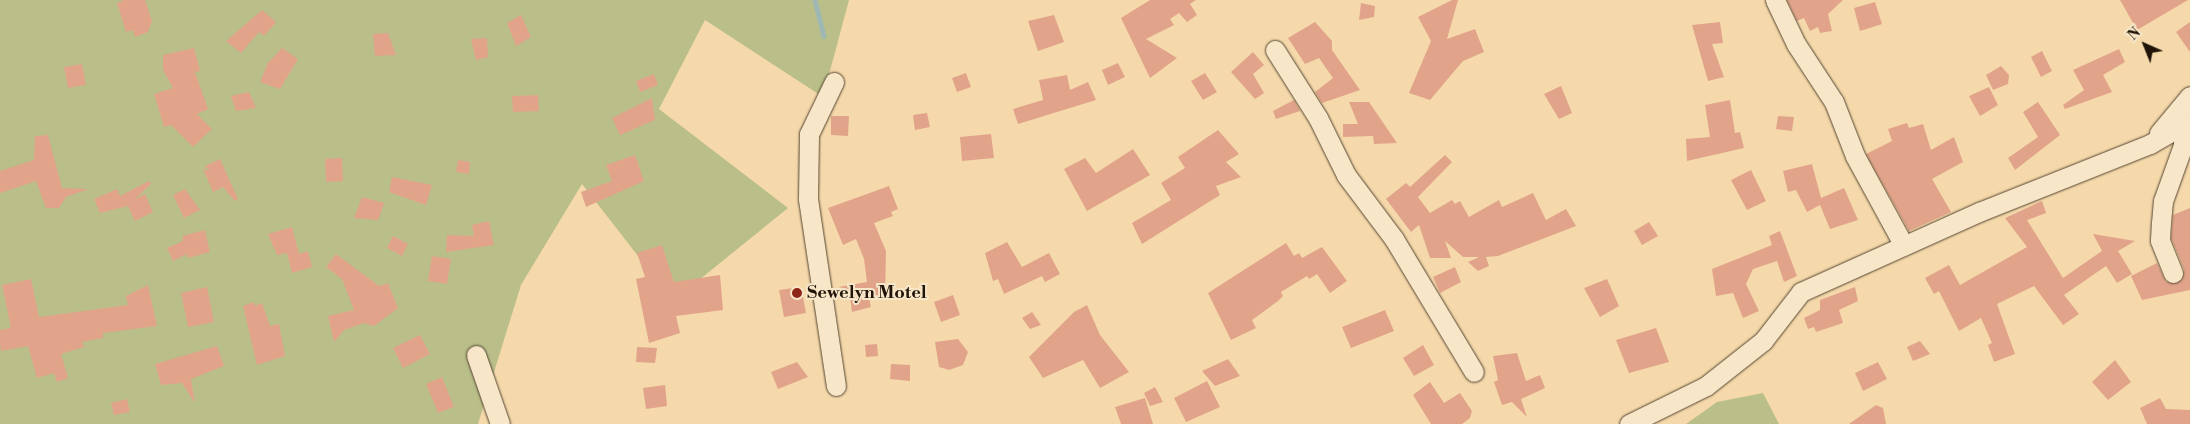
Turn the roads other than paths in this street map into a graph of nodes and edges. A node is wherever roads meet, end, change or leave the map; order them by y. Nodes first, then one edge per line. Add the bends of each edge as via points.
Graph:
1 (1775, 0) edge
2 (1275, 50) dead end
3 (834, 82) dead end
4 (2190, 96) edge
5 (2187, 123) edge
6 (2150, 144) junction
7 (1904, 246) junction
8 (2173, 274) dead end
9 (476, 355) dead end
10 (1474, 372) dead end
11 (836, 386) dead end
12 (500, 424) edge
13 (1629, 424) edge

1 - 7 street via 1796,44 1834,102 1855,156
2 - 10 street via 1318,118 1346,175 1394,239
3 - 11 street via 809,134 808,199
4 - 6 street
5 - 6 street
5 - 8 street via 2183,145 2163,201 2160,240
6 - 7 street
7 - 13 street via 1801,292 1763,341 1706,386
9 - 12 street

